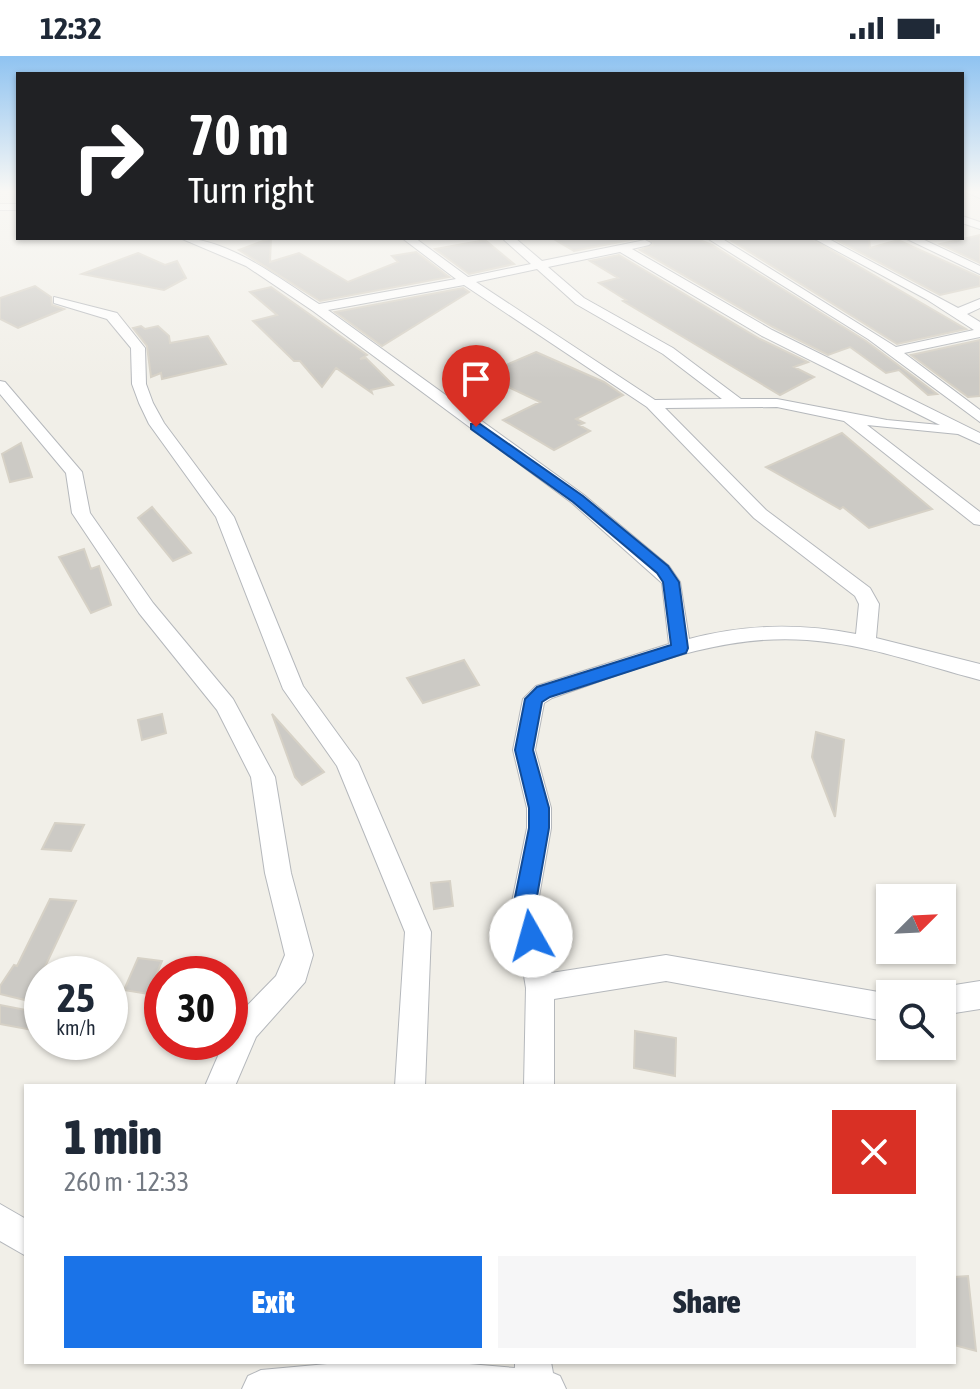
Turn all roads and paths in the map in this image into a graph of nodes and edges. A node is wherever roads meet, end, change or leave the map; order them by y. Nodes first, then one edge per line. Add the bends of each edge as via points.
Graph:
1 (226, 254) edge
2 (430, 254) edge
3 (527, 254) edge
4 (592, 254) edge
5 (633, 254) edge
6 (741, 254) edge
7 (849, 254) edge
8 (946, 254) edge
9 (539, 265) junction
10 (980, 270) edge
11 (466, 281) junction
12 (58, 300) dead end
13 (980, 303) edge
14 (317, 308) junction
15 (958, 313) junction
16 (980, 330) edge
17 (894, 351) junction
18 (0, 385) edge
19 (737, 403) junction
20 (652, 404) junction
21 (847, 417) junction
22 (980, 417) edge
23 (973, 435) edge
24 (980, 520) edge
25 (865, 644) junction
26 (680, 648) junction
27 (980, 672) edge
28 (540, 988) junction
29 (980, 995) edge
30 (956, 999) edge
31 (876, 1006) edge
32 (221, 1084) edge
33 (410, 1084) edge
34 (539, 1084) edge
35 (0, 1221) edge
36 (24, 1238) edge
37 (395, 1369) edge
38 (539, 1379) edge
39 (261, 1389) edge

1 - 14 street
2 - 11 street
3 - 9 street
4 - 9 street
5 - 23 street via 767,333
6 - 17 street
7 - 15 street
8 - 10 street
9 - 11 street
9 - 19 street via 580,301 668,351
11 - 14 street
11 - 20 street
12 - 33 street via 112,316 138,348 139,384 151,413 225,517 294,689 347,762 418,932
13 - 15 street
14 - 26 street via 578,499 662,570 671,582
15 - 16 street
16 - 17 street
17 - 22 street
18 - 32 street via 74,472 81,513 146,608 225,705 263,777 278,873 299,955 286,986 246,1027
19 - 20 street
19 - 21 street via 777,403
20 - 25 street via 760,514 863,592 869,604
21 - 23 street
21 - 24 street
25 - 26 street via 787,632
25 - 27 street
26 - 28 street via 544,692 531,705 524,758 539,817 525,902
28 - 31 street via 666,968
28 - 34 street
29 - 30 street
35 - 36 street
37 - 38 street
37 - 39 street

